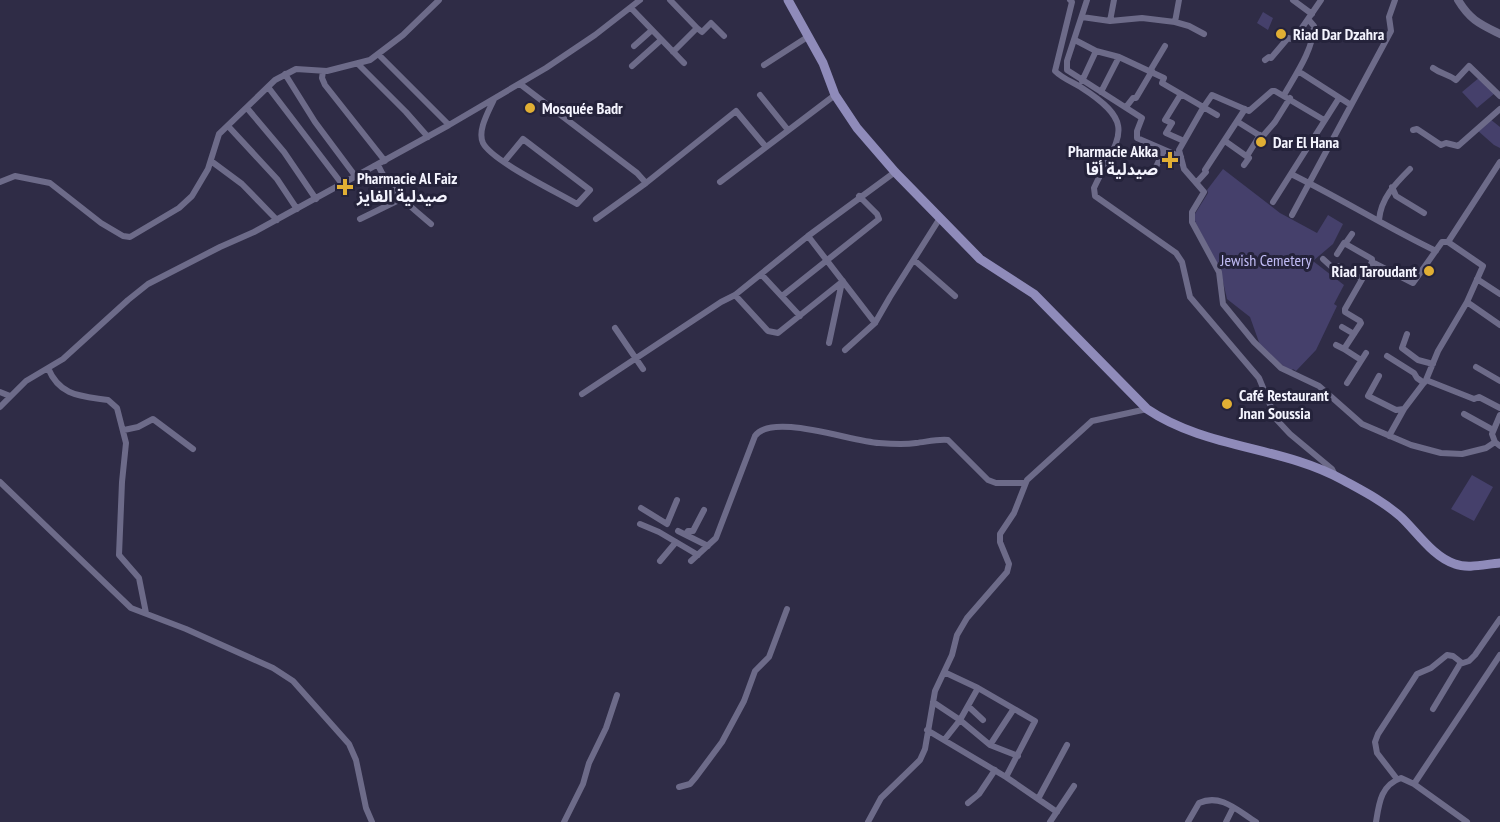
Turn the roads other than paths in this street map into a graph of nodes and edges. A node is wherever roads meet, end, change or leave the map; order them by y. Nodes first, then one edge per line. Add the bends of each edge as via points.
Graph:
1 (439, 0) edge
2 (640, 0) edge
3 (670, 0) edge
4 (788, 0) edge
5 (1070, 0) edge
6 (1087, 0) edge
7 (1114, 0) edge
8 (1179, 0) edge
9 (1293, 0) edge
10 (1321, 0) edge
11 (1395, 0) edge
12 (1458, 0) edge
13 (631, 8) junction
14 (1082, 17) junction
15 (1310, 17) junction
16 (1110, 21) junction
17 (1175, 22) junction
18 (697, 28) junction
19 (652, 30) junction
20 (1204, 34) dead end
21 (1500, 34) edge
22 (724, 36) dead end
23 (808, 36) junction
24 (662, 40) junction
25 (1075, 40) junction
26 (634, 46) dead end
27 (1165, 46) dead end
28 (1096, 51) junction
29 (673, 52) junction
30 (379, 55) junction
31 (1119, 57) junction
32 (1265, 60) dead end
33 (684, 63) dead end
34 (358, 64) junction
35 (632, 66) dead end
36 (764, 66) dead end
37 (1433, 68) dead end
38 (323, 71) junction
39 (1151, 71) junction
40 (1298, 71) junction
41 (285, 74) junction
42 (1082, 81) junction
43 (520, 84) junction
44 (268, 87) junction
45 (1101, 92) junction
46 (1181, 94) junction
47 (760, 95) dead end
48 (835, 95) junction
49 (1287, 96) junction
50 (1500, 96) edge
51 (1339, 98) junction
52 (494, 99) junction
53 (1351, 105) junction
54 (1126, 107) junction
55 (247, 108) junction
56 (1203, 108) junction
57 (1245, 109) junction
58 (1500, 109) edge
59 (1216, 115) dead end
60 (1324, 120) junction
61 (1238, 122) junction
62 (449, 125) junction
63 (228, 126) junction
64 (788, 130) junction
65 (1413, 130) dead end
66 (1260, 135) junction
67 (428, 137) junction
68 (1184, 141) junction
69 (1224, 141) junction
70 (766, 147) junction
71 (1164, 150) junction
72 (1247, 156) junction
73 (1181, 157) junction
74 (211, 161) junction
75 (385, 161) junction
76 (504, 162) junction
77 (1500, 162) edge
78 (378, 165) junction
79 (1244, 165) dead end
80 (1155, 169) dead end
81 (1410, 169) dead end
82 (895, 172) junction
83 (1291, 174) junction
84 (356, 177) junction
85 (0, 182) edge
86 (720, 182) dead end
87 (646, 183) junction
88 (1196, 183) junction
89 (1309, 183) junction
90 (342, 184) junction
91 (1392, 187) junction
92 (859, 196) junction
93 (316, 199) junction
94 (401, 199) junction
95 (1272, 202) dead end
96 (297, 209) junction
97 (1424, 213) dead end
98 (1292, 215) dead end
99 (940, 218) junction
100 (360, 219) dead end
101 (596, 219) dead end
102 (277, 220) junction
103 (1379, 220) junction
104 (431, 224) dead end
105 (1352, 234) dead end
106 (808, 236) junction
107 (1448, 242) junction
108 (1345, 244) junction
109 (1436, 251) junction
110 (1337, 254) dead end
111 (1323, 259) dead end
112 (825, 260) junction
113 (914, 260) junction
114 (1372, 262) junction
115 (761, 274) junction
116 (1362, 279) junction
117 (1477, 279) junction
118 (843, 281) junction
119 (1500, 294) edge
120 (735, 295) junction
121 (782, 296) junction
122 (955, 296) dead end
123 (1467, 302) junction
124 (800, 316) junction
125 (875, 323) junction
126 (1500, 326) edge
127 (1342, 327) dead end
128 (615, 328) dead end
129 (1354, 334) junction
130 (1407, 334) dead end
131 (829, 343) dead end
132 (1336, 345) dead end
133 (1344, 349) junction
134 (845, 350) dead end
135 (1366, 353) dead end
136 (1388, 356) dead end
137 (636, 359) junction
138 (1361, 360) junction
139 (1433, 364) junction
140 (1476, 367) dead end
141 (48, 368) junction
142 (643, 369) dead end
143 (1379, 376) dead end
144 (1500, 381) edge
145 (1425, 382) junction
146 (1347, 383) dead end
147 (0, 392) edge
148 (582, 394) dead end
149 (10, 396) junction
150 (0, 407) edge
151 (1404, 408) junction
152 (1500, 408) edge
153 (1147, 409) junction
154 (1464, 414) dead end
155 (1500, 415) edge
156 (124, 430) junction
157 (1493, 430) junction
158 (1389, 436) junction
159 (1497, 444) edge
160 (193, 449) dead end
161 (1335, 475) junction
162 (0, 482) edge
163 (1025, 483) junction
164 (677, 500) dead end
165 (640, 508) dead end
166 (704, 510) dead end
167 (669, 518) junction
168 (677, 522) dead end
169 (640, 524) dead end
170 (678, 531) dead end
171 (686, 534) junction
172 (676, 542) junction
173 (708, 546) junction
174 (698, 555) junction
175 (660, 561) dead end
176 (691, 561) dead end
177 (1500, 563) edge
178 (787, 609) dead end
179 (146, 613) junction
180 (1500, 620) edge
181 (1500, 656) edge
182 (1462, 663) junction
183 (944, 672) junction
184 (978, 688) junction
185 (618, 695) dead end
186 (933, 702) junction
187 (968, 706) junction
188 (1433, 709) dead end
189 (1013, 710) junction
190 (960, 720) junction
191 (983, 720) dead end
192 (927, 730) junction
193 (945, 739) junction
194 (990, 745) junction
195 (1066, 745) dead end
196 (1017, 756) junction
197 (995, 770) junction
198 (1006, 777) junction
199 (1397, 779) junction
200 (1414, 784) junction
201 (1074, 786) dead end
202 (679, 787) dead end
203 (1038, 799) junction
204 (968, 804) dead end
205 (1233, 808) junction
206 (1057, 812) junction
207 (1247, 820) edge
208 (372, 822) edge
209 (564, 822) edge
210 (868, 822) edge
211 (1050, 822) edge
212 (1188, 822) edge
213 (1226, 822) edge
214 (1256, 822) edge
215 (1376, 822) edge
216 (1467, 822) edge

1 - 30 street
2 - 13 street
3 - 18 street
4 - 23 main road
5 - 161 street via 1055,71 1095,98 1120,126 1094,188 1095,196 1176,253 1184,268 1190,297 1252,369 1276,419
6 - 14 street
7 - 16 street
8 - 17 street
9 - 15 street
10 - 15 street
11 - 53 street via 1389,17 1391,31
12 - 21 street via 1466,14
13 - 19 street
13 - 43 street
14 - 16 street
14 - 25 street
15 - 32 street via 1293,39 1288,38
15 - 40 street via 1314,30
16 - 17 street via 1142,18
17 - 20 street
18 - 22 street via 702,32 711,23
18 - 29 street
19 - 24 street
19 - 26 street
23 - 36 street
23 - 48 main road
24 - 29 street
24 - 35 street
25 - 28 street
25 - 42 street via 1067,70
27 - 39 street
28 - 31 street
28 - 42 street
29 - 33 street
30 - 34 street
30 - 62 street
31 - 39 street
31 - 45 street
34 - 38 street
34 - 67 street
37 - 50 street via 1456,80 1469,66
38 - 41 street via 301,69
38 - 75 street via 325,85
39 - 46 street
39 - 54 street via 1136,98
40 - 49 street
40 - 51 street
41 - 44 street
41 - 84 street
42 - 45 street
43 - 52 street
43 - 87 street
44 - 55 street
44 - 90 street
45 - 54 street
46 - 56 street
46 - 68 street via 1166,120 1172,123 1166,133
47 - 64 street
48 - 64 street
48 - 82 main road
49 - 57 street via 1272,91 1249,111
49 - 60 street
49 - 66 street via 1275,122
51 - 53 street
51 - 60 street
52 - 62 street
52 - 76 street via 482,137 494,156
53 - 89 street
54 - 71 street via 1142,118 1137,138
55 - 63 street
55 - 93 street
56 - 57 street via 1212,95
56 - 59 street
56 - 68 street
57 - 61 street
58 - 65 street via 1458,146 1441,145
60 - 83 street
61 - 66 street
61 - 69 street
62 - 67 street
63 - 74 street via 218,136
63 - 96 street via 277,179
64 - 70 street
66 - 72 street
67 - 75 street
68 - 73 street via 1179,150
69 - 72 street
69 - 88 street
70 - 86 street
70 - 87 street via 736,111
71 - 73 street
71 - 80 street
72 - 79 street
73 - 88 street via 1184,169
74 - 85 street via 201,183 183,205 129,237 101,223 50,183 15,176
74 - 102 street via 242,184
75 - 78 street
76 - 76 street via 577,204 590,190 523,139
77 - 107 street
78 - 84 street
78 - 94 street
81 - 91 street
82 - 92 street
82 - 99 main road
83 - 89 street
83 - 95 street
84 - 90 street
87 - 101 street
88 - 158 street via 1204,192 1192,212 1192,222 1216,267 1223,304 1233,318 1281,368 1319,386 1353,418
89 - 98 street
89 - 103 street
90 - 93 street
91 - 97 street via 1396,196
91 - 103 street via 1380,209
92 - 106 street
92 - 112 street via 879,219
93 - 96 street
94 - 100 street
94 - 104 street
96 - 102 street
99 - 113 street
99 - 153 main road via 984,263 1034,294
102 - 141 street via 148,284
103 - 109 street
105 - 108 street
106 - 112 street
106 - 115 street
107 - 109 street via 1442,242
107 - 117 street via 1483,266
108 - 110 street
108 - 114 street
109 - 114 street via 1413,283
111 - 116 street
112 - 118 street
112 - 121 street
113 - 122 street
113 - 125 street
114 - 116 street
115 - 120 street
115 - 121 street
116 - 129 street via 1344,311 1361,322
117 - 119 street
117 - 123 street
118 - 124 street
118 - 125 street
118 - 131 street
120 - 124 street via 773,333
120 - 137 street
121 - 124 street
123 - 126 street
123 - 139 street
125 - 134 street
127 - 129 street
128 - 137 street
129 - 133 street
130 - 139 street via 1402,348 1418,360
132 - 133 street
133 - 138 street
135 - 138 street
136 - 145 street
137 - 142 street
137 - 148 street
138 - 146 street
139 - 145 street
140 - 144 street
141 - 149 street
141 - 156 street via 55,382 75,395 111,402
143 - 151 street via 1368,396 1396,410
145 - 151 street
145 - 152 street via 1474,399 1479,397
147 - 149 street
149 - 150 street
151 - 158 street
153 - 161 main road via 1199,434
153 - 163 street via 1092,422
154 - 157 street
155 - 157 street
156 - 160 street via 138,428 153,419
156 - 179 street via 119,555 137,574
157 - 159 street
158 - 159 street via 1453,454 1474,453
161 - 177 main road via 1374,496 1451,563
162 - 179 street via 128,606
163 - 173 street via 988,480 948,440 876,443 814,430 765,428 755,436 722,525
163 - 183 street via 1017,507 1000,534 1007,572 960,628
164 - 167 street
165 - 167 street via 667,524
166 - 171 street via 693,531
167 - 168 street
169 - 172 street
170 - 171 street
171 - 173 street
172 - 174 street
172 - 175 street
173 - 174 street
174 - 176 street
178 - 202 street via 769,657 755,671 722,742 690,784
179 - 208 street via 273,668 293,681 349,744
180 - 182 street via 1475,655
181 - 200 street
182 - 188 street
182 - 199 street via 1447,655 1419,672 1381,728 1375,742 1377,753
183 - 184 street
183 - 186 street
184 - 187 street
184 - 189 street
185 - 209 street
186 - 190 street
186 - 192 street
187 - 190 street
187 - 191 street
189 - 194 street
189 - 196 street via 1035,722
190 - 193 street
190 - 194 street
192 - 193 street
192 - 210 street via 920,760 881,798
193 - 197 street
194 - 196 street
195 - 203 street
196 - 198 street
197 - 198 street
197 - 204 street
198 - 203 street
199 - 200 street
199 - 215 street via 1380,797
200 - 216 street
201 - 206 street
203 - 206 street
205 - 207 street
205 - 212 street via 1217,799 1207,800 1197,805
205 - 213 street
206 - 211 street
207 - 214 street

